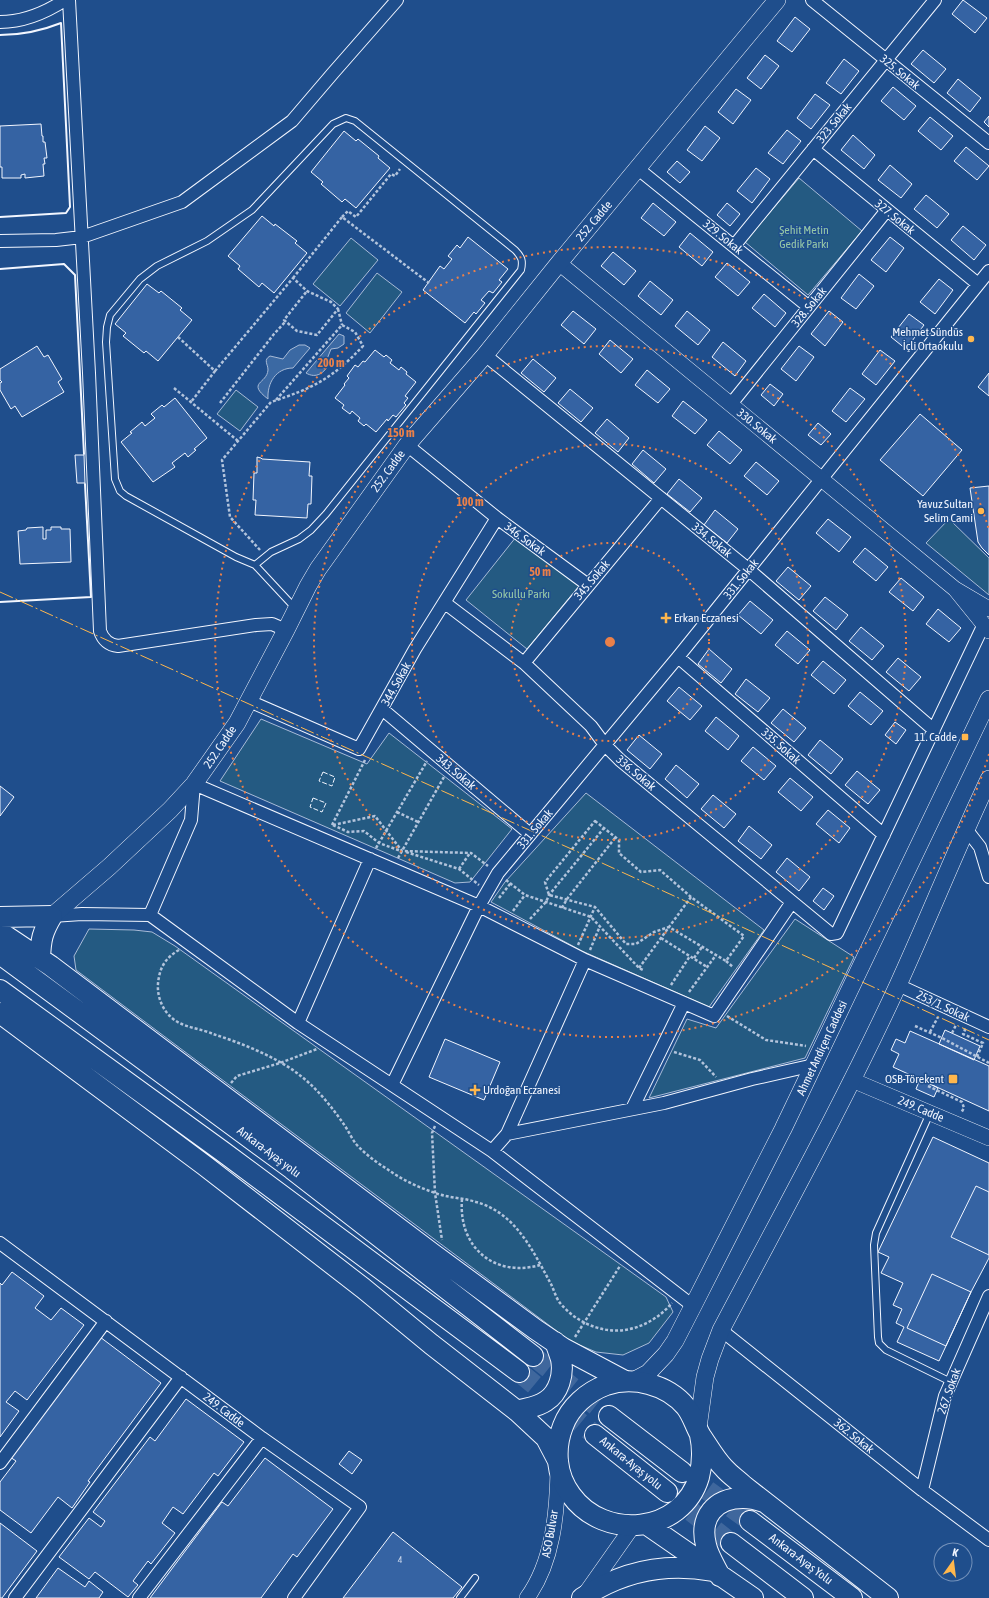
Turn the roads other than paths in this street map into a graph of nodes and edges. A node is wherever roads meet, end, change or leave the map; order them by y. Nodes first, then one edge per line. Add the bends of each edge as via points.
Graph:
1 (65, 0) edge
2 (69, 0) edge
3 (397, 0) edge
4 (777, 0) edge
5 (812, 0) edge
6 (935, 0) edge
7 (0, 22) edge
8 (886, 60) junction
9 (989, 143) edge
10 (813, 149) junction
11 (638, 168) junction
12 (887, 210) junction
13 (82, 237) junction
14 (0, 241) edge
15 (734, 246) junction
16 (559, 263) junction
17 (989, 271) edge
18 (978, 284) junction
19 (809, 307) junction
20 (484, 355) junction
21 (731, 404) junction
22 (407, 445) junction
23 (821, 478) junction
24 (661, 498) junction
25 (497, 518) junction
26 (255, 565) junction
27 (748, 570) junction
28 (588, 585) junction
29 (956, 589) junction
30 (445, 603) junction
31 (296, 609) junction
32 (989, 609) edge
33 (987, 627) edge
34 (286, 630) junction
35 (678, 657) junction
36 (524, 663) junction
37 (989, 700) edge
38 (249, 701) junction
39 (382, 710) junction
40 (934, 730) junction
41 (605, 745) junction
42 (989, 780) edge
43 (194, 784) junction
44 (966, 829) junction
45 (530, 834) junction
46 (884, 835) junction
47 (370, 859) junction
48 (989, 877) edge
49 (792, 902) junction
50 (479, 906) junction
51 (150, 915) junction
52 (52, 916) junction
53 (0, 917) edge
54 (0, 932) edge
55 (0, 954) edge
56 (40, 958) junction
57 (585, 960) junction
58 (898, 985) junction
59 (0, 990) edge
60 (686, 998) junction
61 (0, 1013) edge
62 (298, 1023) junction
63 (989, 1026) edge
64 (814, 1065) junction
65 (852, 1080) junction
66 (392, 1085) junction
67 (632, 1110) junction
68 (930, 1114) junction
69 (507, 1134) junction
70 (989, 1138) edge
71 (492, 1151) junction
72 (0, 1243) edge
73 (989, 1296) edge
74 (693, 1306) junction
75 (106, 1321) junction
76 (721, 1330) junction
77 (561, 1346) junction
78 (533, 1356) tunnel mouth
79 (519, 1372) tunnel mouth
80 (181, 1377) junction
81 (629, 1381) junction
82 (950, 1382) junction
83 (517, 1411) junction
84 (609, 1416) tunnel mouth
85 (699, 1431) junction
86 (595, 1435) tunnel mouth
87 (262, 1438) junction
88 (0, 1463) edge
89 (558, 1463) junction
90 (682, 1472) tunnel mouth
91 (922, 1490) junction
92 (667, 1492) tunnel mouth
93 (764, 1502) junction
94 (750, 1521) tunnel mouth
95 (639, 1525) junction
96 (989, 1540) edge
97 (731, 1543) tunnel mouth
98 (716, 1573) junction
99 (475, 1578) dead end
100 (15, 1598) edge
101 (139, 1598) edge
102 (294, 1598) edge
103 (460, 1598) edge
104 (527, 1598) edge
105 (582, 1598) edge
106 (753, 1598) edge
107 (803, 1598) edge
108 (852, 1598) edge
109 (888, 1598) edge

1 - 7 street via 32,16
2 - 13 street
3 - 13 street via 292,121 182,202
4 - 11 main road, 252. Cadde
5 - 8 street, 325. Sokak
6 - 8 street, 323. Sokak
8 - 9 street, 325. Sokak
8 - 10 street, 323. Sokak
10 - 12 street, 327. Sokak
10 - 15 street, 323. Sokak
11 - 15 street, 329. Sokak
11 - 16 main road, 252. Cadde
12 - 18 street, 327. Sokak
12 - 19 street, 328. Sokak
13 - 14 street
13 - 34 street via 102,636 109,644 118,646 256,625 272,624
15 - 19 street, 329. Sokak
16 - 20 main road, 252. Cadde
16 - 21 street, 330. Sokak
17 - 18 street, 331. Sokak
18 - 23 street, 331. Sokak
19 - 21 street, 328. Sokak
20 - 22 main road, 252. Cadde
20 - 24 street, 334. Sokak
21 - 23 street, 330. Sokak
22 - 25 street, 346. Sokak
22 - 31 main road, 252. Cadde via 330,552
23 - 27 street, 331. Sokak
23 - 29 street, 330. Sokak
24 - 27 street, 334. Sokak
24 - 28 street, 345. Sokak
25 - 28 street, 346. Sokak
25 - 30 street, 344. Sokak
26 - 26 lane via 311,530 326,514 521,270 523,262 522,256 515,250 355,121 346,118 333,124 252,210 207,241 157,266 140,279 110,315 107,327 115,479 120,490 126,496 236,558
26 - 31 lane
27 - 35 street, 331. Sokak
27 - 40 street, 334. Sokak
28 - 36 street, 345. Sokak
29 - 32 street, 330. Sokak
29 - 33 street, 330. Sokak
30 - 36 street, 336. Sokak
30 - 39 street, 344. Sokak via 416,648
31 - 34 main road, 252. Cadde
33 - 40 street
34 - 38 main road, 252. Cadde
35 - 41 street, 331. Sokak
35 - 46 street, 335. Sokak
36 - 41 street, 336. Sokak via 591,726
37 - 64 main road, Ahmet Andiçen Caddesi
38 - 39 street, 344. Sokak via 359,749
38 - 43 main road, 252. Cadde via 237,723
39 - 45 street, 343. Sokak
40 - 46 street
41 - 45 street, 331. Sokak
41 - 49 street, 336. Sokak
42 - 44 main road
43 - 47 street
43 - 51 street via 191,820
43 - 52 main road, 252. Cadde via 109,867
44 - 48 street via 980,847
44 - 58 main road
45 - 50 street, 331. Sokak via 498,873
46 - 49 street, 336. Sokak via 837,933 831,934
47 - 50 street
47 - 62 street
49 - 60 street via 714,1016
50 - 57 street
50 - 66 street, 331. Sokak
51 - 52 street
51 - 62 street
52 - 53 highway
52 - 56 highway via 43,932
54 - 56 highway
55 - 78 highway, Ankara-Ayaş yolu via 292,1169
56 - 77 highway via 433,1254
57 - 60 street
57 - 69 street
58 - 63 street, 253/1. Sokak
58 - 65 main road
59 - 79 highway
60 - 67 street
61 - 83 highway via 204,1165
62 - 66 street
64 - 67 street
64 - 74 main road, Ahmet Andiçen Caddesi
65 - 68 street, 249. Cadde
65 - 76 main road
66 - 71 street
67 - 69 street
68 - 70 street, 249. Cadde
68 - 82 lane via 876,1233 874,1245 878,1337 879,1343 886,1350
69 - 71 street
71 - 74 street
72 - 75 street, 249. Cadde
73 - 82 street, 267. Sokak
74 - 81 main road, Ahmet Andiçen Caddesi via 666,1354 648,1372
75 - 80 street, 249. Cadde
75 - 88 street
76 - 85 main road via 705,1377
76 - 91 street, 362. Sokak
77 - 81 highway
77 - 83 highway via 560,1381 554,1395 546,1402
80 - 87 street, 249. Cadde
80 - 100 street
81 - 85 highway via 644,1382 674,1395 685,1406
81 - 89 highway via 598,1388 574,1407 565,1420 560,1435
82 - 91 street, 267. Sokak via 939,1416
83 - 89 highway via 546,1438
84 - 90 highway, Ankara-Ayaş Yolu
85 - 93 highway via 724,1469
85 - 95 highway via 703,1449 702,1464 693,1491 673,1512 660,1520
86 - 92 highway, Ankara-Ayaş yolu
87 - 101 street
87 - 102 street, 249. Cadde via 360,1507
89 - 95 highway via 567,1490 584,1510 607,1522
89 - 104 street, ASO Bulvar via 552,1540 536,1585
91 - 96 street, 362. Sokak
93 - 98 highway via 744,1498 732,1499 711,1511 704,1525 704,1533 706,1547
93 - 109 highway
94 - 108 highway, Ankara-Ayaş Yolu
95 - 98 highway
95 - 105 street
97 - 107 highway
98 - 105 highway via 698,1568 676,1567 639,1572 609,1582
98 - 106 highway
99 - 103 lane

